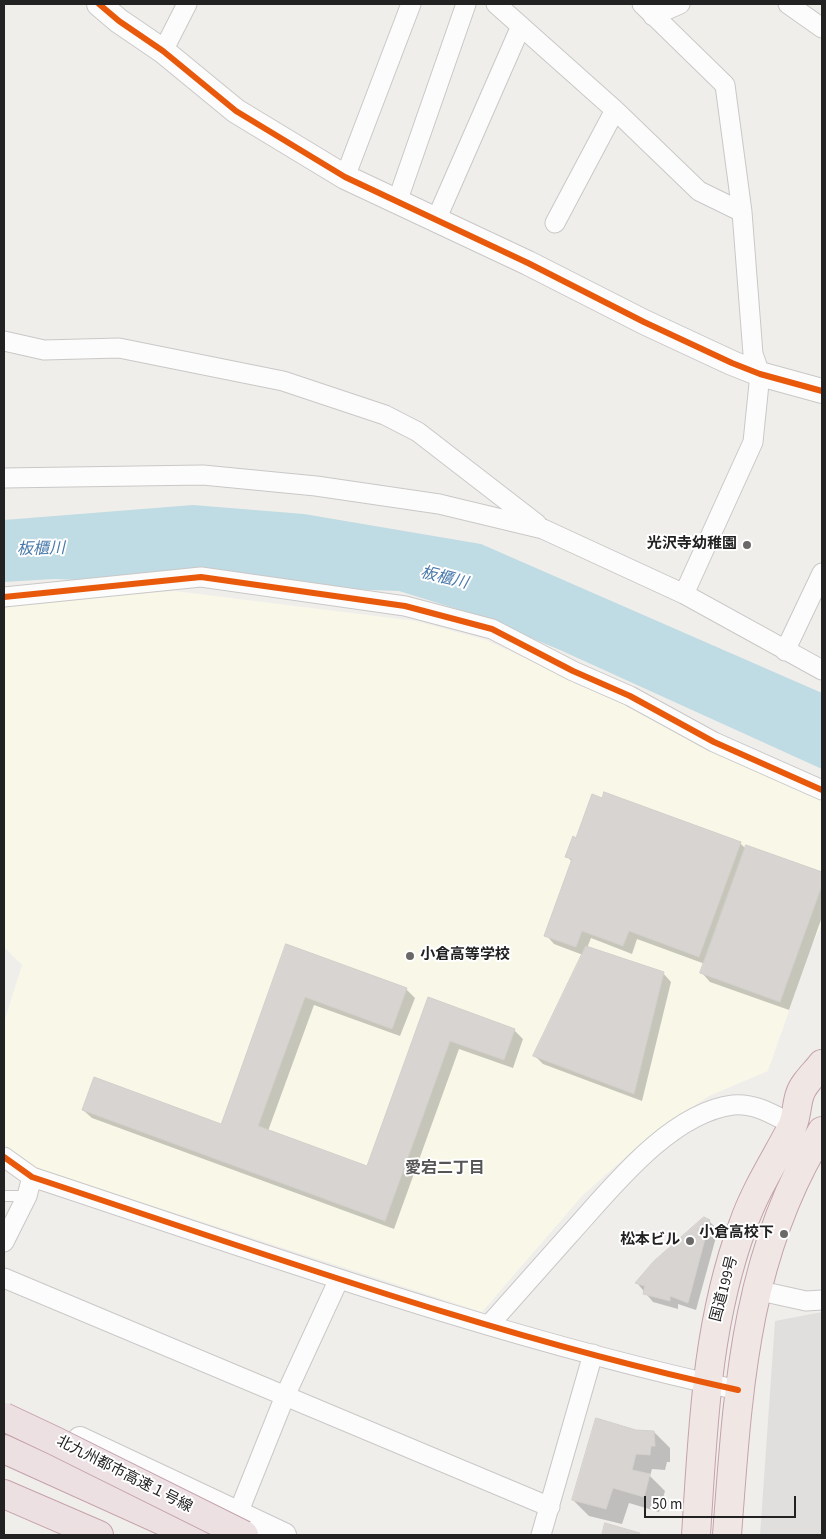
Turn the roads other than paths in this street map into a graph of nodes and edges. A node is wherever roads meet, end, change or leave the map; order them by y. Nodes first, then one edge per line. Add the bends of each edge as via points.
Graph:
1 (99, 4) edge
2 (187, 4) edge
3 (411, 4) edge
4 (466, 4) edge
5 (496, 4) edge
6 (680, 4) edge
7 (788, 4) edge
8 (647, 10) edge
9 (521, 26) junction
10 (822, 28) edge
11 (163, 51) junction
12 (615, 110) junction
13 (345, 177) junction
14 (397, 202) junction
15 (742, 212) junction
16 (436, 220) junction
17 (555, 223) dead end
18 (4, 341) edge
19 (760, 374) junction
20 (822, 391) edge
21 (4, 478) edge
22 (544, 529) junction
23 (822, 573) edge
24 (684, 594) junction
25 (4, 598) edge
26 (785, 651) junction
27 (822, 670) edge
28 (822, 790) edge
29 (822, 1064) edge
30 (822, 1091) edge
31 (793, 1125) junction
32 (822, 1131) edge
33 (4, 1157) edge
34 (32, 1177) junction
35 (4, 1196) edge
36 (26, 1196) junction
37 (4, 1242) edge
38 (4, 1278) edge
39 (339, 1279) junction
40 (756, 1290) junction
41 (822, 1300) edge
42 (489, 1326) junction
43 (593, 1354) junction
44 (706, 1383) junction
45 (738, 1390) junction
46 (285, 1396) junction
47 (4, 1403) edge
48 (4, 1418) edge
49 (4, 1449) edge
50 (4, 1459) edge
51 (4, 1496) edge
52 (550, 1507) junction
53 (241, 1524) edge
54 (85, 1535) edge
55 (98, 1535) edge
56 (167, 1535) edge
57 (194, 1535) edge
58 (230, 1535) edge
59 (284, 1535) edge
60 (542, 1535) edge
61 (696, 1535) edge
62 (727, 1535) edge

1 - 11 street
2 - 11 street
3 - 13 street
4 - 14 street
5 - 9 street
6 - 8 street
7 - 10 street
8 - 15 street via 725,86
9 - 12 street
9 - 16 street
11 - 13 street via 236,111
12 - 15 street via 699,191
12 - 17 street
13 - 14 street
14 - 16 street
15 - 19 street via 753,354
16 - 19 street via 644,322
18 - 22 street via 44,350 120,348 283,381 385,415 418,432
19 - 20 street
19 - 24 street via 753,442
21 - 22 street via 203,475 316,486 439,504
22 - 24 street
23 - 26 street
24 - 26 street
25 - 28 street via 201,577 405,606 492,629 630,696 714,742
26 - 27 street
29 - 31 highway, 国道199号 via 800,1092
30 - 31 highway
31 - 42 street via 766,1110 732,1105 673,1132 645,1153 618,1180
31 - 44 highway, 国道199号 via 765,1174 743,1225 714,1329
32 - 40 highway, 国道199号 via 800,1171
33 - 34 street
34 - 36 street
34 - 39 street
35 - 36 lane
36 - 37 street
38 - 46 street
39 - 42 street
39 - 46 street
40 - 41 street via 806,1301
40 - 45 highway, 国道199号
42 - 43 street
43 - 44 street
43 - 52 street
44 - 45 street
44 - 61 highway, 国道199号
45 - 62 highway, 国道199号
46 - 52 street
46 - 53 street
47 - 53 street
48 - 53 highway, 北九州都市高速１号線, bridge
49 - 57 highway, 北九州都市高速１号線
50 - 56 highway
51 - 54 street
51 - 55 highway
52 - 60 street
53 - 58 street
53 - 59 street

